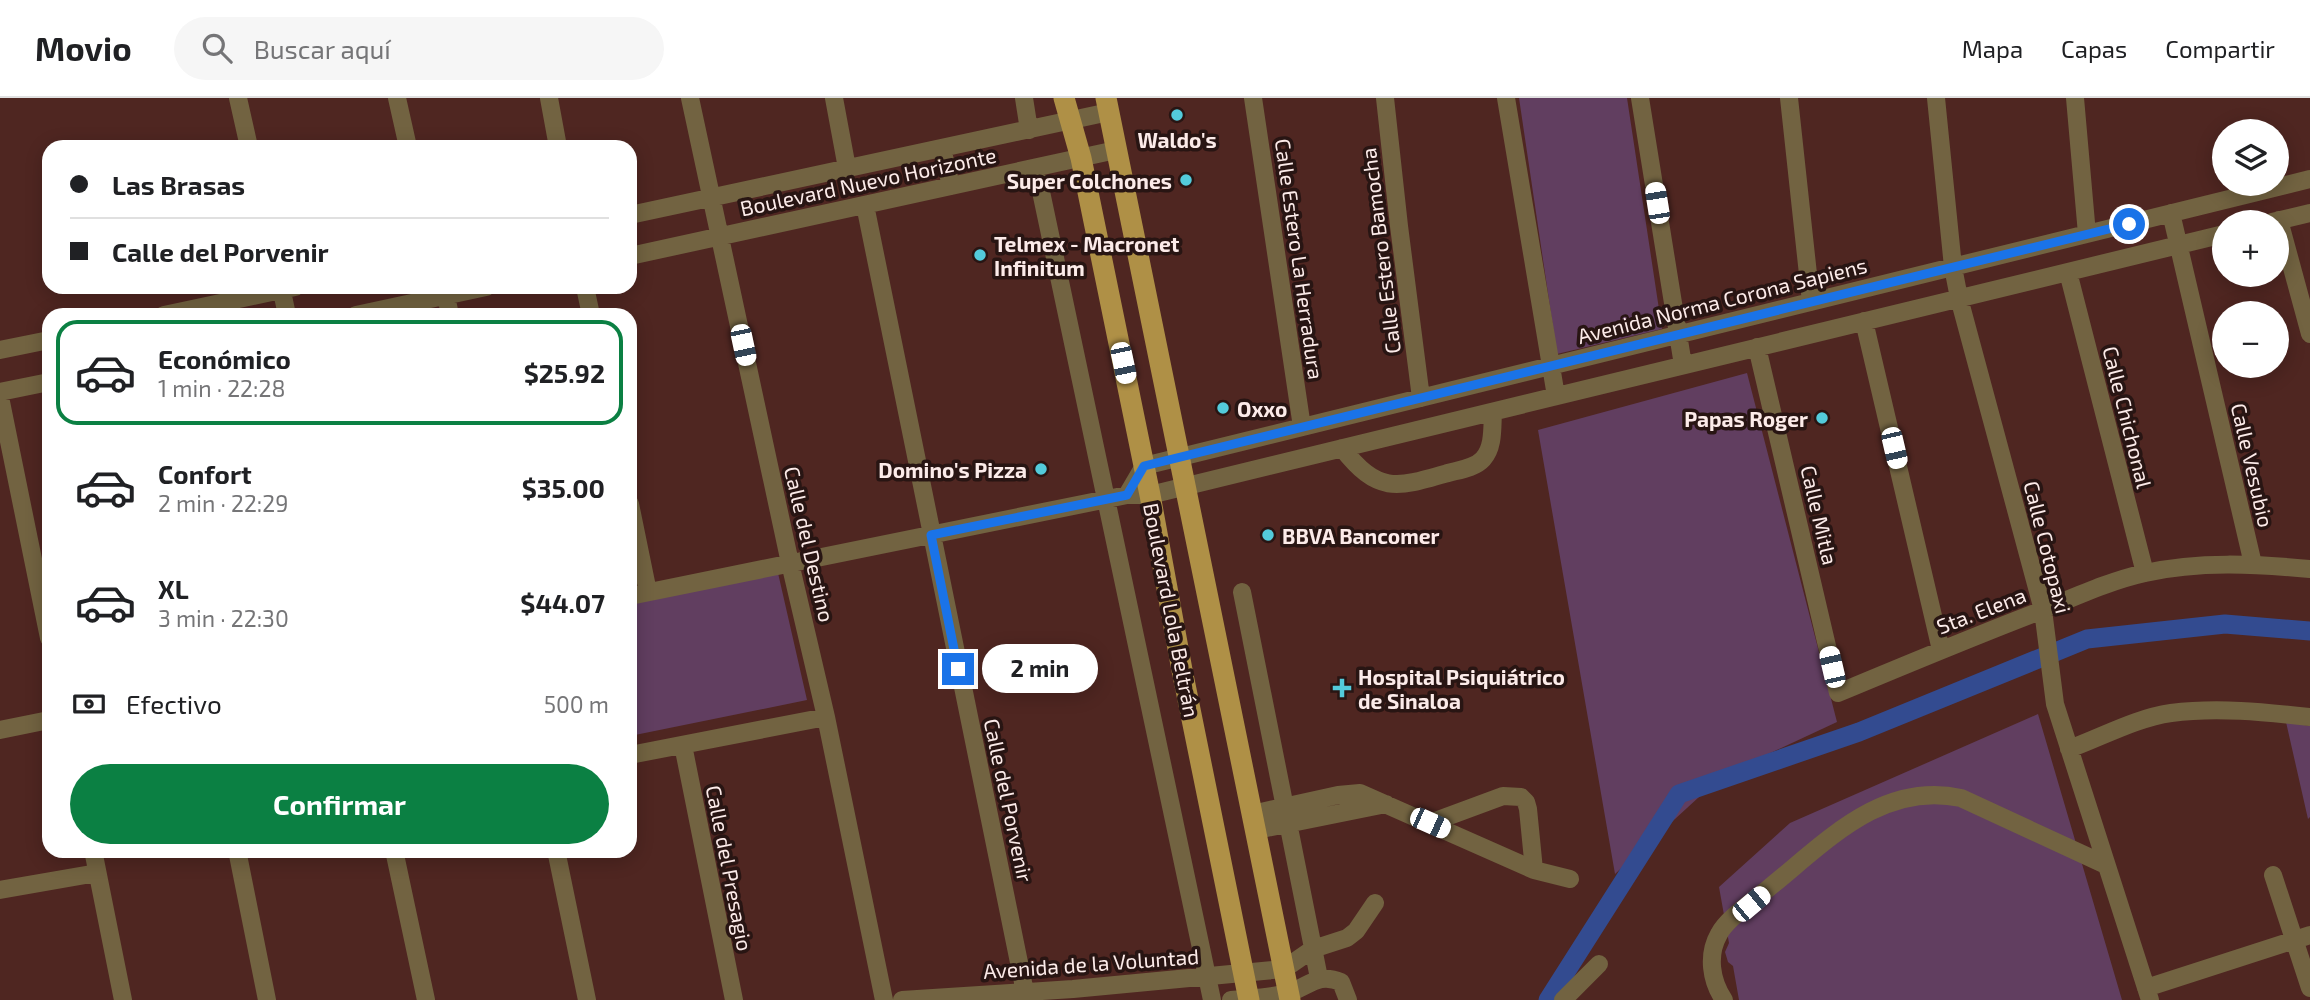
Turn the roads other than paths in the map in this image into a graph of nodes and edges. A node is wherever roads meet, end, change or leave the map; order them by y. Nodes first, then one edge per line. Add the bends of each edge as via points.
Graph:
1 (238, 98) edge
2 (397, 98) edge
3 (549, 98) edge
4 (690, 98) edge
5 (834, 98) edge
6 (1024, 98) edge
7 (1065, 98) edge
8 (1253, 98) edge
9 (1385, 98) edge
10 (1506, 98) edge
11 (1640, 98) edge
12 (1789, 98) edge
13 (1936, 98) edge
14 (2075, 98) edge
15 (1108, 105) edge
16 (1071, 121) junction
17 (1029, 130) junction
18 (247, 140) edge
19 (406, 140) edge
20 (557, 140) edge
21 (942, 148) junction
22 (1116, 150) junction
23 (1081, 158) junction
24 (1036, 168) junction
25 (847, 169) junction
26 (2310, 179) edge
27 (951, 186) junction
28 (710, 198) junction
29 (865, 205) junction
30 (2171, 213) junction
31 (2310, 213) edge
32 (637, 214) edge
33 (2289, 218) edge
34 (2087, 234) junction
35 (719, 236) junction
36 (2212, 237) edge
37 (2178, 245) junction
38 (637, 254) edge
39 (2289, 266) edge
40 (1953, 267) junction
41 (2068, 272) junction
42 (259, 294) edge
43 (455, 294) edge
44 (446, 296) junction
45 (1959, 298) junction
46 (1811, 302) junction
47 (196, 308) edge
48 (389, 308) edge
49 (449, 308) edge
50 (1864, 321) junction
51 (2310, 334) edge
52 (1678, 335) junction
53 (42, 341) edge
54 (1757, 347) junction
55 (0, 350) edge
56 (1683, 365) junction
57 (1552, 366) junction
58 (42, 384) edge
59 (0, 395) edge
60 (1556, 396) junction
61 (1421, 398) junction
62 (1493, 412) junction
63 (1302, 427) junction
64 (1342, 448) junction
65 (1181, 457) junction
66 (1144, 466) junction
67 (1186, 486) junction
68 (1127, 495) junction
69 (1150, 495) junction
70 (1107, 499) junction
71 (931, 535) junction
72 (637, 538) edge
73 (790, 564) junction
74 (2253, 564) junction
75 (2310, 569) edge
76 (2145, 573) junction
77 (648, 592) junction
78 (1242, 592) dead end
79 (637, 594) edge
80 (42, 603) edge
81 (2043, 610) junction
82 (1941, 650) junction
83 (1838, 693) joint
84 (826, 717) junction
85 (2310, 717) edge
86 (42, 721) edge
87 (0, 730) edge
88 (682, 745) junction
89 (2069, 749) junction
90 (637, 754) edge
91 (1286, 814) junction
92 (1254, 822) junction
93 (1430, 823) junction
94 (94, 858) edge
95 (239, 858) edge
96 (396, 858) edge
97 (558, 858) edge
98 (2106, 864) junction
99 (1534, 870) junction
100 (97, 873) junction
101 (2273, 876) dead end
102 (1570, 879) dead end
103 (0, 890) edge
104 (1375, 903) dead end
105 (2302, 938) edge
106 (1313, 949) junction
107 (1598, 964) dead end
108 (1284, 969) junction
109 (1243, 973) junction
110 (1207, 977) junction
111 (1319, 978) junction
112 (2310, 988) edge
113 (1025, 992) junction
114 (1073, 994) edge
115 (2148, 994) edge
116 (1289, 996) edge
117 (1243, 999) edge
118 (123, 1000) edge
119 (267, 1000) edge
120 (426, 1000) edge
121 (587, 1000) edge
122 (734, 1000) edge
123 (884, 1000) edge
124 (902, 1000) edge
125 (1212, 1000) edge
126 (1349, 1000) edge
127 (1563, 1000) edge
128 (1724, 1000) edge

1 - 18 street
2 - 19 street
3 - 20 street
4 - 28 street, Calle del Destino
5 - 25 street
6 - 17 street
7 - 16 main road, Boulevard Lola Beltrán
8 - 63 street, Calle Estero La Herradura
9 - 61 street, Calle Estero Bamocha
10 - 57 street
11 - 52 street
12 - 46 street
13 - 40 street, Calle Cotopaxi
14 - 34 street
15 - 16 street, Boulevard Nuevo Horizonte
15 - 22 main road, Boulevard Lola Beltrán
16 - 17 street, Boulevard Nuevo Horizonte
16 - 23 main road, Boulevard Lola Beltrán
17 - 21 street, Boulevard Nuevo Horizonte
21 - 25 street, Boulevard Nuevo Horizonte
21 - 27 street
22 - 23 street, Boulevard Nuevo Horizonte
22 - 65 main road, Boulevard Lola Beltrán
23 - 24 street, Boulevard Nuevo Horizonte
23 - 66 main road, Boulevard Lola Beltrán
24 - 27 street, Boulevard Nuevo Horizonte
24 - 70 street
25 - 28 street, Boulevard Nuevo Horizonte
26 - 30 street, Avenida Norma Corona Sapiens
27 - 29 street, Boulevard Nuevo Horizonte
28 - 32 street, Boulevard Nuevo Horizonte
28 - 35 street, Calle del Destino
29 - 35 street, Boulevard Nuevo Horizonte
29 - 71 street, Calle del Porvenir
30 - 34 street, Avenida Norma Corona Sapiens
30 - 37 street, Calle Vesubio
31 - 33 street
34 - 40 street, Avenida Norma Corona Sapiens
35 - 38 street, Boulevard Nuevo Horizonte
35 - 73 street, Calle del Destino
36 - 37 street
37 - 41 street
37 - 74 street, Calle Vesubio
39 - 51 street
40 - 45 street, Calle Cotopaxi
40 - 46 street, Avenida Norma Corona Sapiens
41 - 45 street
41 - 76 street, Calle Chichonal
42 - 47 street
43 - 44 street
44 - 48 street
44 - 49 street
45 - 50 street
45 - 81 street, Calle Cotopaxi
46 - 52 street, Avenida Norma Corona Sapiens
50 - 54 street
50 - 82 street
52 - 56 street
52 - 57 street, Avenida Norma Corona Sapiens
53 - 55 street
54 - 56 street
54 - 83 street, Calle Mitla
56 - 60 street
57 - 60 street
57 - 61 street, Avenida Norma Corona Sapiens
58 - 59 street
59 - 80 street
60 - 62 street
61 - 63 street, Avenida Norma Corona Sapiens
62 - 64 street
62 - 64 street via 1485,458 1417,481 1401,484 1368,476
63 - 65 street, Avenida Norma Corona Sapiens
64 - 67 street
65 - 66 street, Avenida Norma Corona Sapiens
65 - 67 main road, Boulevard Lola Beltrán
66 - 68 street
66 - 69 main road, Boulevard Lola Beltrán
67 - 69 street
67 - 92 main road, Boulevard Lola Beltrán
68 - 69 street
68 - 70 street
69 - 109 main road, Boulevard Lola Beltrán
70 - 71 street
70 - 110 street
71 - 73 street
71 - 113 street, Calle del Porvenir
72 - 77 street
73 - 77 street
73 - 84 street, Calle del Destino
74 - 75 street, Sta. Elena
74 - 76 street, Sta. Elena
76 - 81 street, Sta. Elena
77 - 79 street
78 - 91 street
81 - 82 street, Sta. Elena
81 - 89 street, Calle Cotopaxi via 2055,704
82 - 83 street, Sta. Elena
84 - 88 street
84 - 123 street, Calle del Destino
85 - 89 street via 2252,711 2170,713
86 - 87 street
88 - 90 street
88 - 122 street, Calle del Presagio
89 - 98 street, Calle Cotopaxi
91 - 92 street
91 - 93 street via 1351,793 1371,796
91 - 106 street
92 - 108 main road, Boulevard Lola Beltrán
93 - 99 street
93 - 99 street via 1503,796 1521,797 1528,809
94 - 100 street
95 - 119 street
96 - 120 street
97 - 121 street
98 - 115 street, Calle Cotopaxi
98 - 128 street via 1961,798 1927,794 1888,803 1864,813 1720,931 1712,958 1713,976
99 - 102 street
100 - 103 street
100 - 118 street
101 - 105 street
104 - 106 street via 1348,938
105 - 112 street
105 - 115 street
106 - 108 street
106 - 111 street
107 - 127 street
108 - 109 street, Avenida de la Voluntad
108 - 116 main road, Boulevard Lola Beltrán
109 - 110 street, Avenida de la Voluntad
109 - 117 main road, Boulevard Lola Beltrán
110 - 114 street, Avenida de la Voluntad
110 - 125 street
111 - 116 street
111 - 126 street via 1341,982
113 - 114 street, Avenida de la Voluntad
113 - 124 street, Avenida de la Voluntad
116 - 117 street

